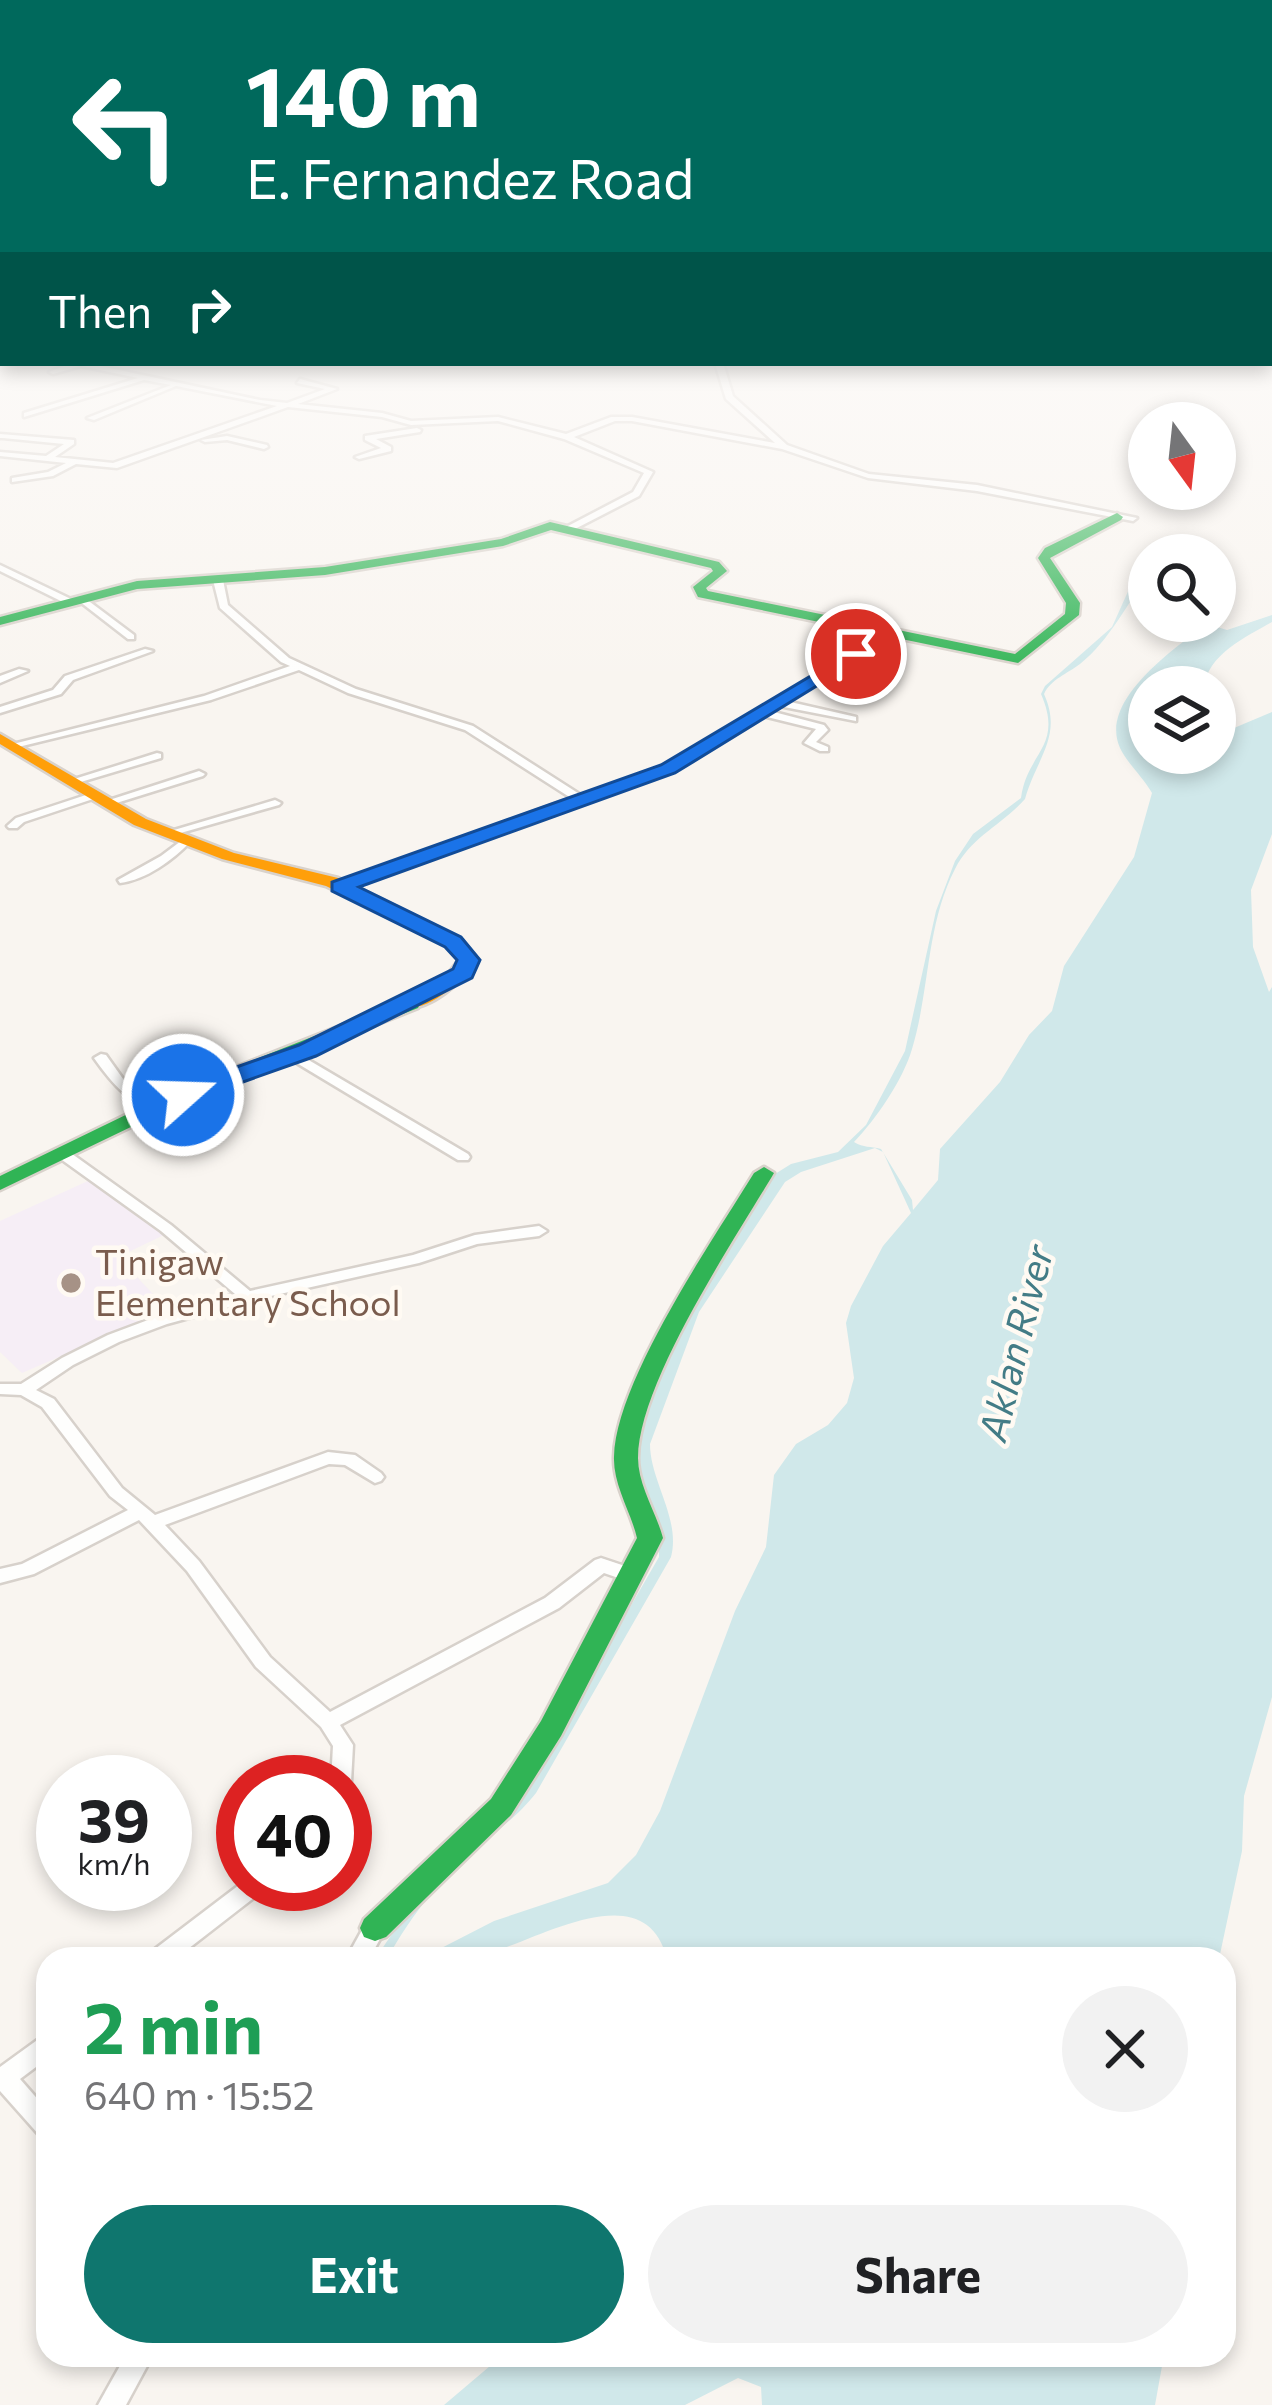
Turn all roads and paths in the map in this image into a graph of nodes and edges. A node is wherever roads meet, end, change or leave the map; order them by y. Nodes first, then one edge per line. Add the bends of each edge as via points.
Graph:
1 (41, 458) edge
2 (138, 458) edge
3 (617, 458) edge
4 (817, 458) edge
5 (48, 459) joint
6 (75, 462) junction
7 (15, 479) dead end
8 (1125, 518) joint
9 (571, 528) junction
10 (0, 568) edge
11 (218, 580) junction
12 (76, 601) junction
13 (0, 621) edge
14 (887, 634) junction
15 (131, 638) dead end
16 (148, 651) dead end
17 (298, 667) junction
18 (23, 671) dead end
19 (0, 680) edge
20 (779, 703) junction
21 (0, 710) edge
22 (765, 713) junction
23 (852, 719) dead end
24 (5, 740) edge
25 (824, 749) dead end
26 (157, 756) dead end
27 (199, 774) dead end
28 (74, 782) junction
29 (580, 799) junction
30 (99, 800) junction
31 (274, 802) dead end
32 (14, 826) dead end
33 (178, 837) junction
34 (124, 880) dead end
35 (340, 886) junction
36 (295, 1056) junction
37 (101, 1058) dead end
38 (159, 1106) junction
39 (63, 1154) junction
40 (463, 1157) dead end
41 (764, 1173) dead end
42 (0, 1184) edge
43 (538, 1231) dead end
44 (247, 1296) junction
45 (0, 1389) edge
46 (24, 1390) junction
47 (375, 1477) dead end
48 (146, 1517) junction
49 (631, 1575) junction
50 (0, 1576) edge
51 (328, 1722) junction
52 (342, 1755) edge
53 (221, 1911) edge
54 (375, 1928) joint
55 (175, 1947) edge
56 (364, 1947) edge
57 (36, 2053) edge
58 (2, 2078) edge
59 (36, 2115) edge
60 (133, 2367) edge
61 (112, 2405) edge

1 - 5 street
2 - 6 street
3 - 9 street via 649,472 636,494
4 - 8 street via 868,476
5 - 6 street
6 - 7 street
8 - 14 street via 1048,551 1044,558 1072,615 1018,659
9 - 11 street
9 - 14 street via 715,565 722,571 698,587 703,594
10 - 12 street
11 - 12 street via 137,584
11 - 17 street via 223,606
12 - 13 street
12 - 15 street
14 - 20 street
16 - 21 street
17 - 24 street via 207,698
17 - 29 street via 470,728
18 - 19 street
20 - 22 street
20 - 23 street
22 - 25 street via 820,727 809,743
22 - 29 street via 668,769
24 - 28 street
26 - 28 street
27 - 30 street
28 - 30 street
29 - 35 street
30 - 32 street
30 - 33 street
31 - 33 street
33 - 34 street via 165,860
33 - 35 street
35 - 36 street via 453,942 469,960 451,982
36 - 38 street
36 - 40 street
37 - 38 street via 121,1085
38 - 39 street
39 - 42 street
39 - 44 street
41 - 49 street via 674,1328 637,1414 625,1454 650,1538
43 - 44 street
44 - 46 street via 135,1329
45 - 46 street
46 - 48 street via 48,1403 116,1492
47 - 48 street via 350,1460 328,1458
48 - 50 street
48 - 51 street via 263,1662
49 - 51 street via 601,1565 552,1604
49 - 54 street via 501,1807
51 - 52 street
53 - 55 street
54 - 56 street
57 - 58 street
58 - 59 street
60 - 61 street

